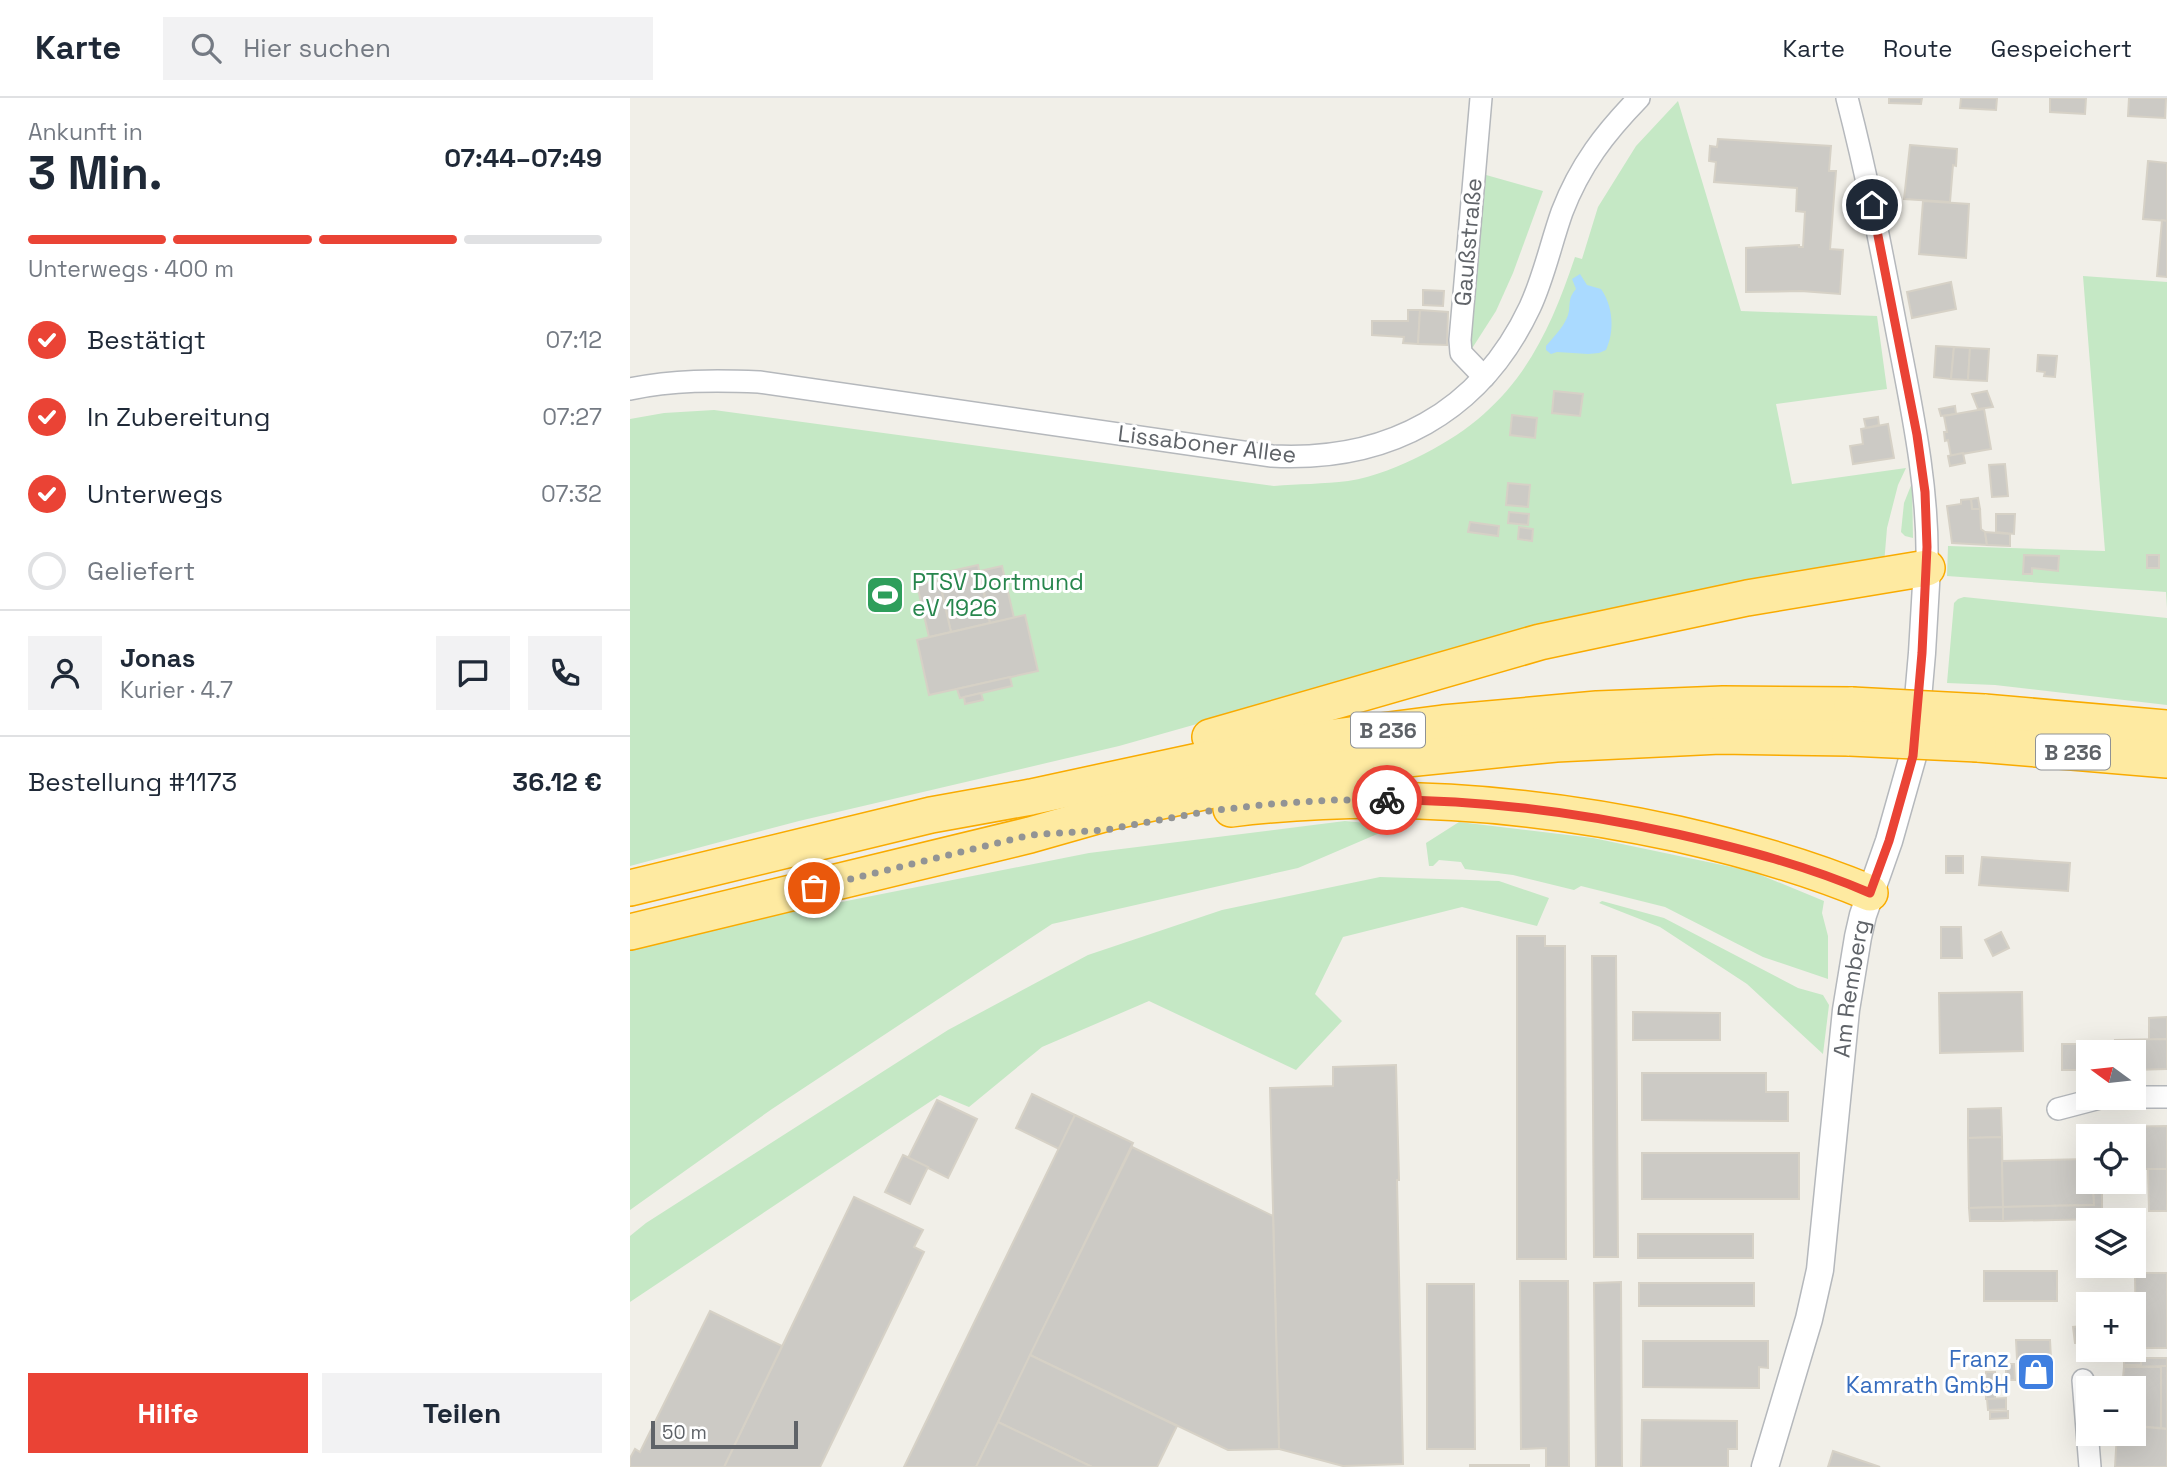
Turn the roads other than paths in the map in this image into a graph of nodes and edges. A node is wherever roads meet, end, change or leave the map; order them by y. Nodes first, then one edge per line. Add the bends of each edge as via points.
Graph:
1 (1482, 98) edge
2 (1639, 98) edge
3 (1847, 98) edge
4 (1484, 377) junction
5 (630, 389) edge
6 (1927, 568) junction
7 (1851, 722) junction
8 (1981, 728) junction
9 (2167, 728) edge
10 (2167, 760) edge
11 (931, 815) junction
12 (1030, 835) junction
13 (630, 888) edge
14 (1870, 893) junction
15 (630, 932) edge
16 (2146, 1097) edge
17 (2167, 1097) edge
18 (2076, 1104) edge
19 (2058, 1108) dead end
20 (2089, 1446) edge
21 (1765, 1467) edge
22 (2091, 1467) edge

1 - 4 street, Gaußstraße via 1460,340 1461,353
2 - 4 street, Lissaboner Allee via 1597,144 1583,167 1563,209 1531,305 1516,335
3 - 6 street, Am Remberg via 1917,435 1925,492
4 - 5 street, Lissaboner Allee via 1453,407 1393,440 1301,457 761,382 675,382
6 - 11 highway via 1747,598 1540,642 1261,724 1028,782
6 - 14 street, Am Remberg via 1913,756
7 - 8 highway, B 236, bridge
7 - 11 highway, B 236 via 1669,705 1443,723 1212,758
7 - 12 highway, B 236 via 1407,759 1232,786
8 - 9 highway, B 236
8 - 10 highway, B 236
11 - 13 highway, B 236
12 - 14 highway via 1105,830 1271,804 1334,800 1463,803 1594,817 1710,841 1768,856
12 - 15 highway, B 236
14 - 21 street, Am Remberg via 1851,974 1820,1270
16 - 17 street
18 - 19 street
20 - 22 street

